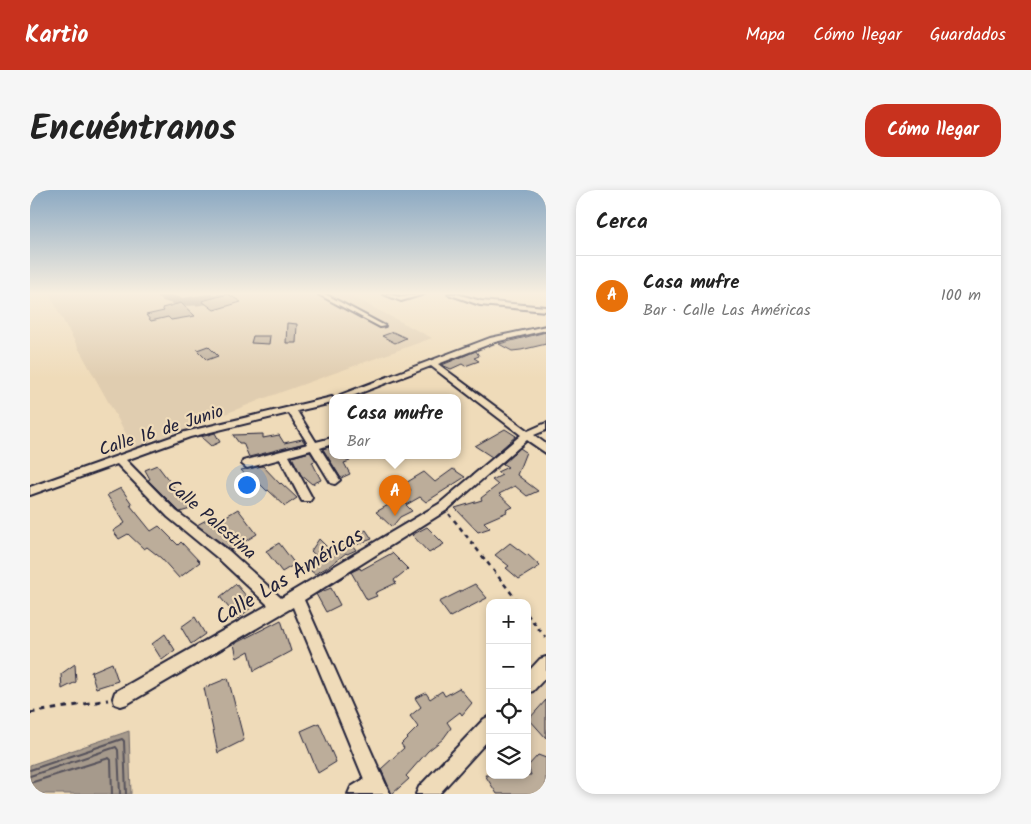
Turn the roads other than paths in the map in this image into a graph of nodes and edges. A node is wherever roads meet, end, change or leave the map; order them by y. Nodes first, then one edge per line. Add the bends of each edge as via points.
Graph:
1 (375, 322) edge
2 (382, 326) dead end
3 (546, 328) edge
4 (432, 363) junction
5 (369, 388) junction
6 (352, 394) edge
7 (372, 394) edge
8 (329, 401) edge
9 (291, 408) junction
10 (546, 426) edge
11 (527, 435) junction
12 (329, 442) edge
13 (314, 446) junction
14 (546, 449) edge
15 (283, 454) junction
16 (120, 460) junction
17 (247, 464) dead end
18 (335, 480) dead end
19 (30, 491) edge
20 (306, 498) dead end
21 (296, 597) junction
22 (279, 606) junction
23 (546, 665) edge
24 (531, 681) edge
25 (120, 698) road end
26 (486, 729) edge
27 (378, 788) edge
28 (358, 794) edge
29 (426, 794) edge

1 - 2 street
3 - 4 street via 494,340
4 - 5 street
4 - 11 street
5 - 6 street
5 - 7 street
8 - 9 street, Calle 16 de Junio
9 - 13 street
9 - 16 street, Calle 16 de Junio via 188,434
10 - 11 street, Calle Las Américas
11 - 14 street
11 - 21 street, Calle Las Américas via 443,507
12 - 13 street
13 - 15 street
13 - 18 street
15 - 17 street
15 - 20 street
16 - 19 street, Calle 16 de Junio
16 - 22 street, Calle Palestina via 172,514 224,555
21 - 22 street, Calle Las Américas
21 - 27 street
22 - 25 street, Calle Las Américas
23 - 24 street
26 - 29 street
27 - 28 street

